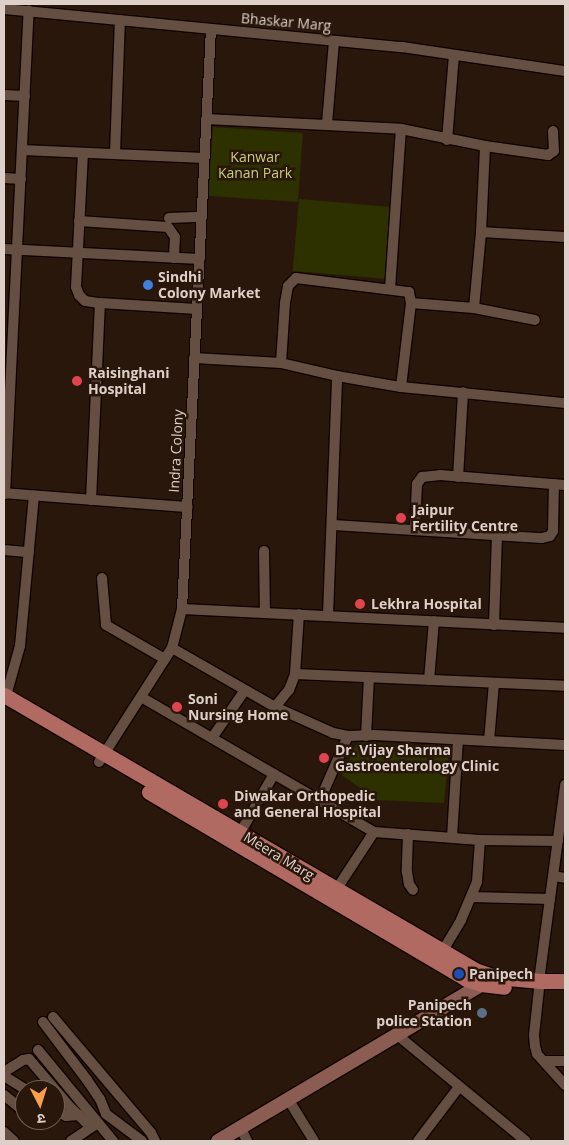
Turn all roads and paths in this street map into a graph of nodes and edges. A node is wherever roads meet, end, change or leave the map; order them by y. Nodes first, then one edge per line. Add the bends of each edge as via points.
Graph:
1 (4, 9) edge
2 (29, 11) junction
3 (120, 20) junction
4 (211, 29) junction
5 (334, 40) junction
6 (454, 55) junction
7 (565, 71) edge
8 (4, 94) edge
9 (25, 96) junction
10 (206, 119) junction
11 (326, 124) junction
12 (401, 129) junction
13 (554, 131) dead end
14 (448, 140) junction
15 (485, 146) junction
16 (22, 150) junction
17 (83, 153) junction
18 (115, 154) junction
19 (204, 158) junction
20 (4, 178) edge
21 (21, 179) junction
22 (202, 217) junction
23 (169, 218) dead end
24 (79, 221) junction
25 (481, 232) junction
26 (565, 237) edge
27 (4, 248) edge
28 (17, 249) junction
29 (78, 253) junction
30 (174, 258) junction
31 (200, 259) junction
32 (390, 289) junction
33 (100, 303) junction
34 (411, 303) junction
35 (474, 308) junction
36 (197, 309) junction
37 (8, 319) edge
38 (535, 320) dead end
39 (194, 358) junction
40 (281, 362) junction
41 (337, 376) junction
42 (401, 387) junction
43 (463, 392) junction
44 (565, 403) edge
45 (6, 405) edge
46 (458, 477) junction
47 (554, 484) junction
48 (565, 485) edge
49 (4, 494) edge
50 (34, 496) junction
51 (91, 500) junction
52 (187, 507) junction
53 (332, 526) junction
54 (415, 530) junction
55 (497, 536) junction
56 (4, 550) edge
57 (264, 551) dead end
58 (29, 552) junction
59 (102, 578) dead end
60 (182, 609) junction
61 (265, 612) junction
62 (299, 614) junction
63 (328, 615) junction
64 (434, 622) junction
65 (494, 625) junction
66 (565, 628) edge
67 (172, 648) junction
68 (165, 659) junction
69 (295, 674) junction
70 (369, 677) junction
71 (428, 680) junction
72 (494, 683) junction
73 (565, 686) edge
74 (245, 690) junction
75 (141, 697) junction
76 (4, 699) edge
77 (275, 707) junction
78 (348, 736) junction
79 (366, 736) junction
80 (212, 738) junction
81 (458, 740) junction
82 (490, 741) junction
83 (565, 745) edge
84 (102, 758) junction
85 (274, 774) junction
86 (565, 785) edge
87 (320, 800) junction
88 (374, 832) junction
89 (240, 834) junction
90 (408, 834) junction
91 (452, 838) junction
92 (480, 840) junction
93 (558, 841) junction
94 (553, 876) junction
95 (565, 878) edge
96 (336, 890) junction
97 (413, 890) dead end
98 (470, 897) junction
99 (550, 899) junction
100 (442, 952) junction
101 (496, 977) junction
102 (565, 981) edge
103 (481, 984) junction
104 (539, 985) junction
105 (565, 991) edge
106 (53, 1017) dead end
107 (43, 1022) dead end
108 (396, 1034) junction
109 (38, 1050) dead end
110 (565, 1061) edge
111 (544, 1062) junction
112 (4, 1074) edge
113 (15, 1082) edge
114 (565, 1085) edge
115 (459, 1087) junction
116 (4, 1095) edge
117 (288, 1099) junction
118 (15, 1104) edge
119 (106, 1114) junction
120 (65, 1115) edge
121 (79, 1115) junction
122 (95, 1125) junction
123 (240, 1127) junction
124 (4, 1132) edge
125 (14, 1141) edge
126 (71, 1141) edge
127 (113, 1141) edge
128 (142, 1141) edge
129 (155, 1141) edge
130 (218, 1141) edge
131 (247, 1141) edge
132 (314, 1141) edge
133 (418, 1141) edge
134 (526, 1141) edge

1 - 2 street, Bhaskar Marg
2 - 3 street, Bhaskar Marg
2 - 9 street
3 - 4 street, Bhaskar Marg
3 - 18 street
4 - 5 street, Bhaskar Marg
4 - 10 street, Indra Colony
5 - 6 street, Bhaskar Marg
5 - 11 street
6 - 7 street, Bhaskar Marg
6 - 14 street
8 - 9 street
9 - 16 street
10 - 11 street
10 - 19 street, Indra Colony
11 - 12 street
12 - 14 street
12 - 32 street
13 - 15 street via 554,151 548,155
14 - 15 street
15 - 25 street
16 - 17 street
16 - 21 street
17 - 18 street
17 - 24 street
18 - 19 street
19 - 22 street, Indra Colony
20 - 21 street
21 - 28 street
22 - 23 street
22 - 31 street, Indra Colony
24 - 29 street
24 - 30 street via 168,227 175,237
25 - 26 street
25 - 35 street
27 - 28 street
28 - 29 street
28 - 37 street
29 - 30 street
29 - 33 street via 78,295 85,301
30 - 31 street
31 - 36 street, Indra Colony
32 - 34 street via 409,292
32 - 40 street via 296,278 288,286
33 - 36 street
33 - 51 street
34 - 35 street
34 - 42 street
35 - 38 street
36 - 39 street, Indra Colony
37 - 45 street
39 - 40 street
39 - 52 street, Indra Colony
40 - 41 street
41 - 42 street
41 - 53 street
42 - 43 street
43 - 44 street
43 - 46 street
45 - 49 street
46 - 47 street
46 - 54 street via 422,477 417,484
47 - 48 street
47 - 55 street via 553,532 550,536
49 - 50 street
50 - 51 street
50 - 58 street
51 - 52 street
52 - 60 street, Indra Colony
53 - 54 street
53 - 63 street
54 - 55 street
55 - 65 street
56 - 58 street
57 - 61 street
58 - 76 street via 20,646
59 - 68 street via 106,625
60 - 61 street
60 - 67 street, Indra Colony
61 - 62 street
62 - 63 street
62 - 69 street
63 - 64 street
64 - 65 street
64 - 71 street
65 - 66 street
67 - 68 street, Indra Colony
67 - 74 street
68 - 75 street, Indra Colony
69 - 70 street
69 - 77 street via 289,690
70 - 71 street
70 - 79 street
71 - 72 street
72 - 73 street
72 - 82 street
74 - 77 street
74 - 80 street
75 - 80 street
75 - 84 street, Indra Colony
76 - 84 main road, Meera Marg
77 - 78 street via 333,734
78 - 79 street
78 - 87 street
79 - 81 street
80 - 85 street
81 - 82 street
81 - 91 street
82 - 83 street
84 - 89 main road, Meera Marg
84 - 103 main road, Meera Marg via 458,974
85 - 87 street
85 - 89 street
86 - 93 street
87 - 88 street
88 - 90 street
88 - 96 street
89 - 96 main road, Meera Marg
90 - 91 street
90 - 97 street via 407,872
91 - 92 street
92 - 93 street
92 - 98 street via 479,872
93 - 94 street
94 - 95 street
94 - 99 street
96 - 100 main road, Meera Marg
98 - 99 street
98 - 100 street
99 - 104 street
100 - 101 main road, Meera Marg via 477,972
101 - 103 street
101 - 104 main road, Meera Marg
102 - 104 main road, Meera Marg
103 - 104 main road, Meera Marg
103 - 108 street
104 - 105 main road, Meera Marg
104 - 111 street via 534,1035 537,1054
106 - 129 street via 152,1133
107 - 119 street via 87,1080
108 - 115 street
108 - 117 street
109 - 122 street
110 - 111 street
111 - 114 street
112 - 113 street
112 - 121 street via 28,1059
115 - 133 street
115 - 134 street
116 - 118 street
117 - 123 street
117 - 132 street
119 - 122 street
119 - 128 street
120 - 121 street
121 - 122 street
122 - 126 street
122 - 127 street
123 - 130 street
123 - 131 street
124 - 125 street

